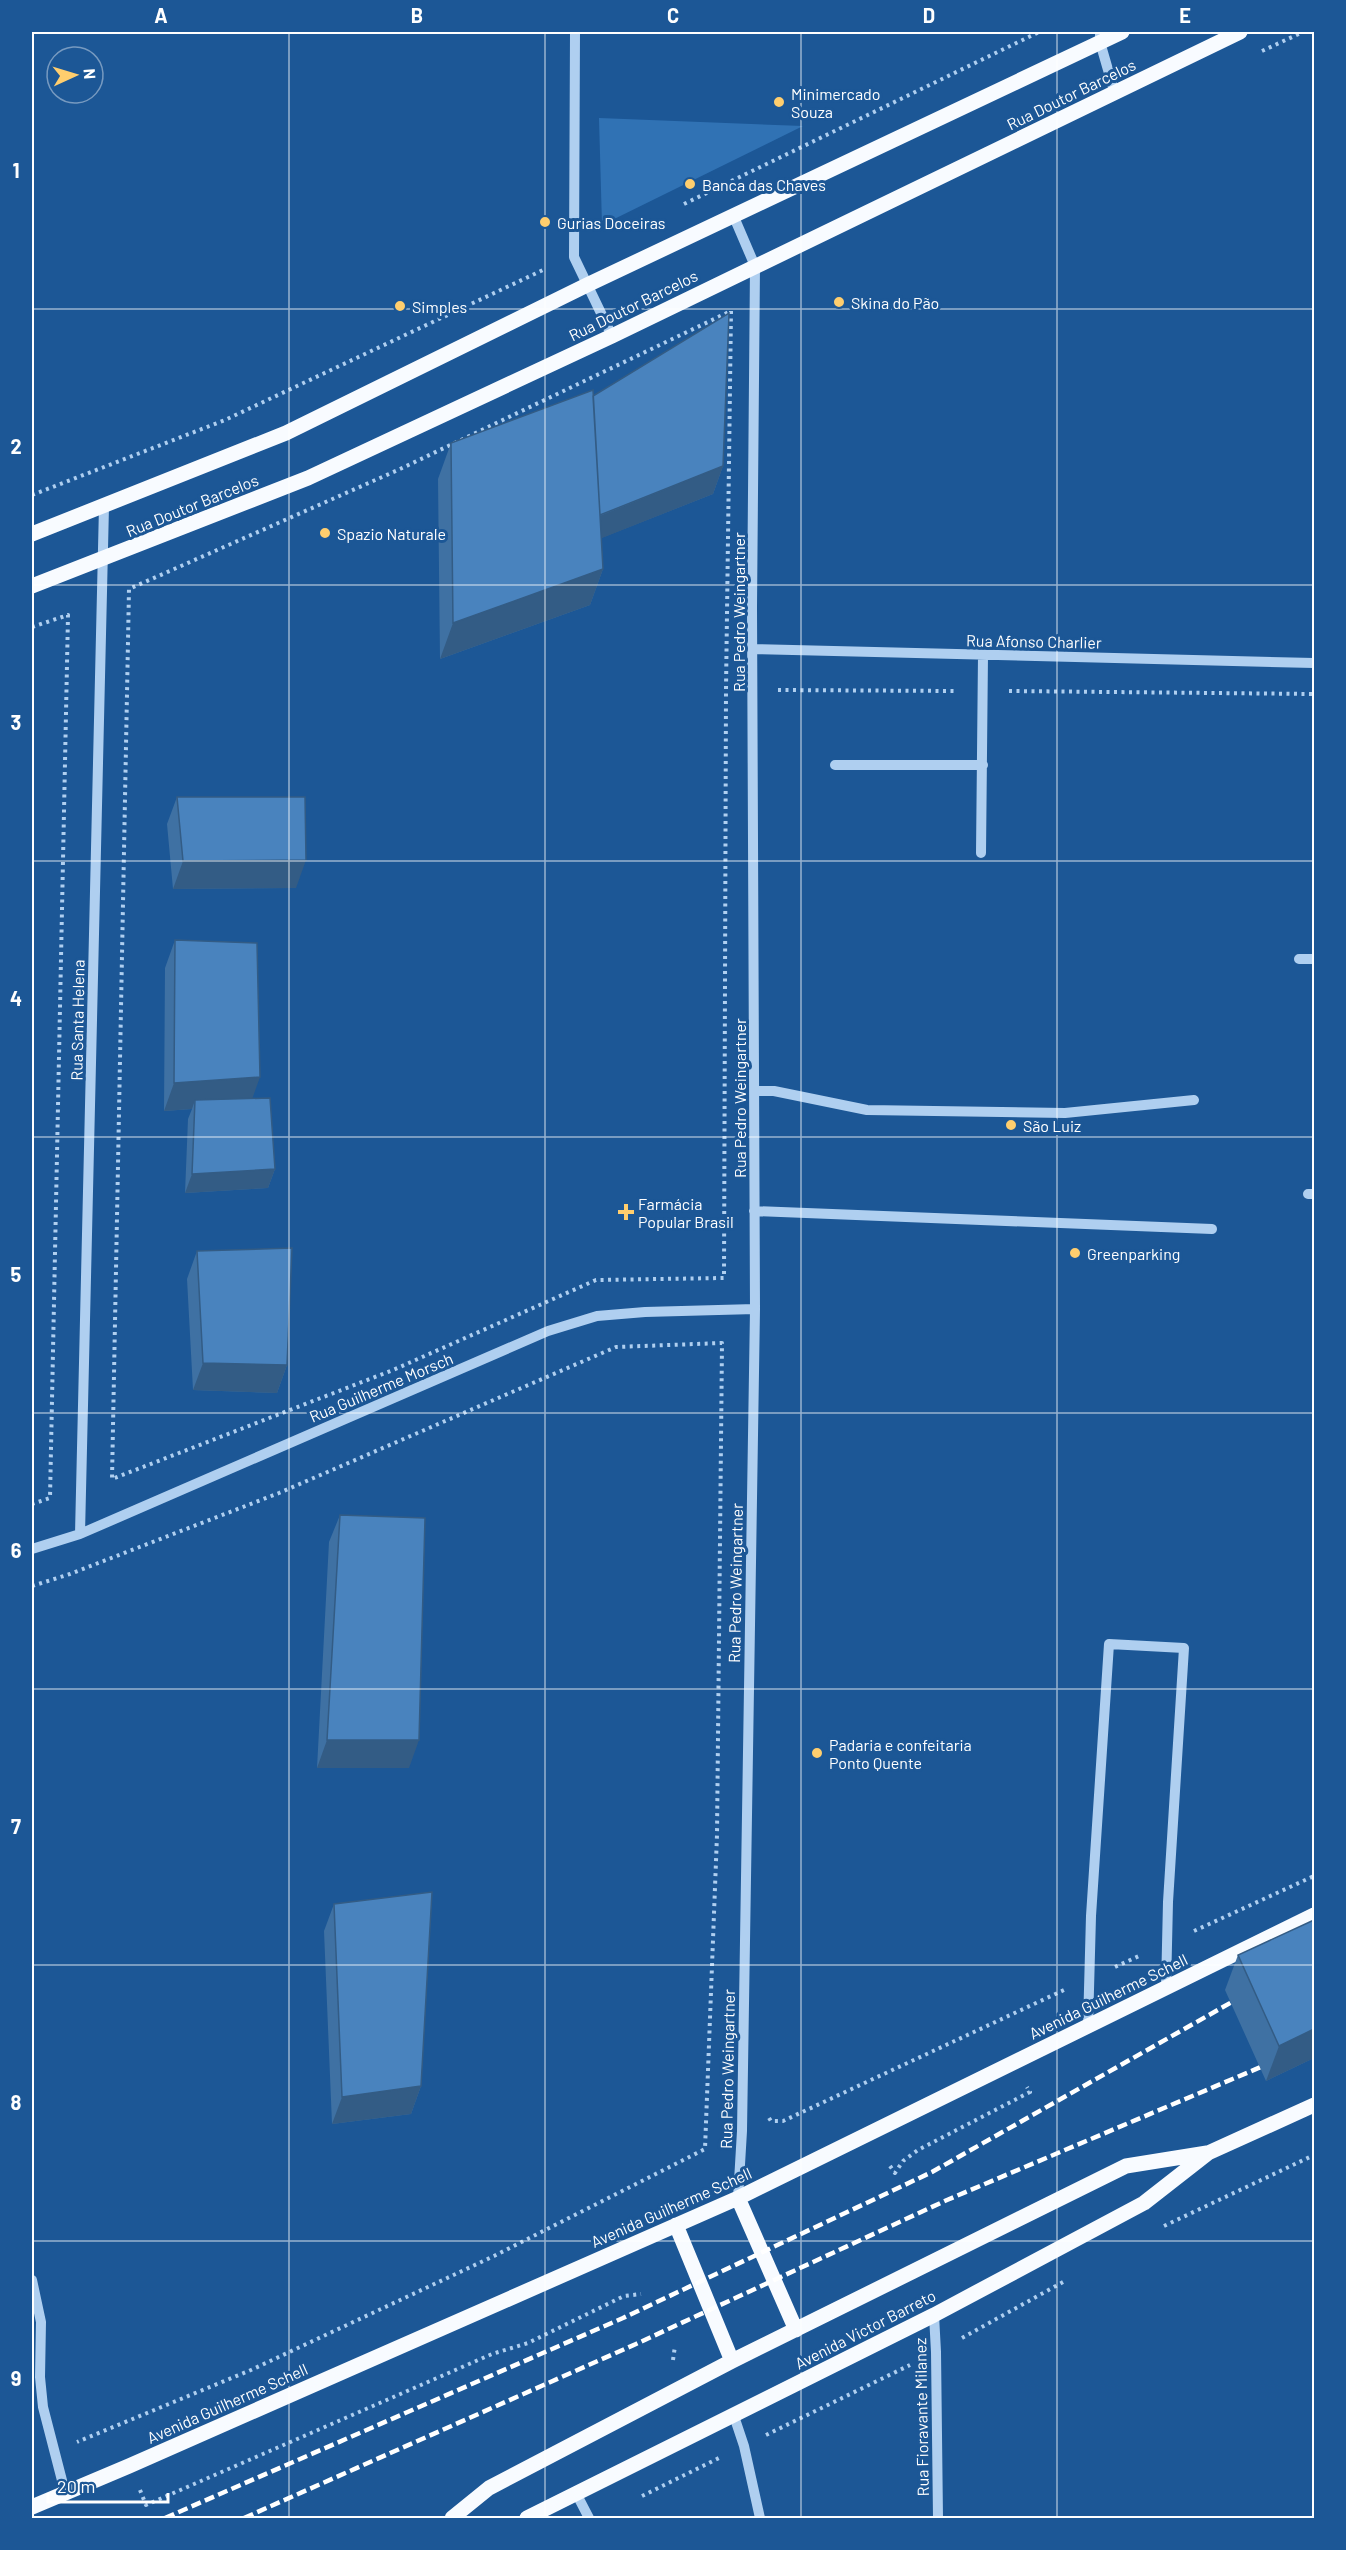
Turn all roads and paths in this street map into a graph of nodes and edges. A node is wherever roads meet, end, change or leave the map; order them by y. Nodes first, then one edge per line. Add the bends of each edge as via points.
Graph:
1 (575, 32) edge
2 (1039, 32) edge
3 (1122, 32) edge
4 (1240, 32) edge
5 (1303, 32) edge
6 (1100, 37) edge
7 (1260, 52) dead end
8 (1115, 94) junction
9 (675, 209) dead end
10 (734, 217) junction
11 (755, 266) junction
12 (543, 270) dead end
13 (587, 285) junction
14 (612, 336) junction
15 (32, 495) edge
16 (104, 506) junction
17 (32, 534) edge
18 (103, 560) junction
19 (32, 586) edge
20 (129, 589) joint
21 (32, 627) edge
22 (753, 649) junction
23 (983, 655) junction
24 (1314, 663) edge
25 (775, 690) dead end
26 (983, 691) junction
27 (1314, 694) edge
28 (835, 765) dead end
29 (983, 765) junction
30 (981, 853) dead end
31 (1299, 959) dead end
32 (1314, 959) edge
33 (754, 1090) junction
34 (1194, 1100) dead end
35 (754, 1211) junction
36 (1212, 1229) dead end
37 (754, 1309) junction
38 (32, 1504) edge
39 (80, 1534) junction
40 (32, 1549) edge
41 (32, 1586) edge
42 (1314, 1876) edge
43 (1314, 1915) edge
44 (1167, 1944) junction
45 (1088, 1979) junction
46 (1166, 1988) junction
47 (1088, 2025) junction
48 (1030, 2091) dead end
49 (1314, 2105) edge
50 (766, 2115) dead end
51 (1208, 2153) junction
52 (890, 2166) dead end
53 (738, 2198) junction
54 (676, 2225) junction
55 (32, 2280) edge
56 (641, 2294) dead end
57 (934, 2315) junction
58 (796, 2330) junction
59 (732, 2361) junction
60 (734, 2416) junction
61 (55, 2451) junction
62 (65, 2492) junction
63 (576, 2493) junction
64 (146, 2505) dead end
65 (32, 2506) edge
66 (452, 2518) edge
67 (527, 2518) edge
68 (589, 2518) edge
69 (760, 2518) edge
70 (938, 2518) edge

1 - 13 street via 574,257
2 - 9 path
3 - 6 main road, Rua Doutor Barcelos
4 - 8 main road, Rua Doutor Barcelos
5 - 7 path
6 - 8 street
6 - 10 main road, Rua Doutor Barcelos
8 - 11 main road, Rua Doutor Barcelos
10 - 11 street, Rua Pedro Weingartner
10 - 13 main road, Rua Doutor Barcelos
11 - 14 main road, Rua Doutor Barcelos
11 - 22 street, Rua Pedro Weingartner
12 - 15 path via 225,420
13 - 14 street
13 - 16 main road, Rua Doutor Barcelos via 286,433
14 - 18 main road, Rua Doutor Barcelos via 308,478
16 - 17 main road, Rua Doutor Barcelos
16 - 18 street, Rua Santa Helena
18 - 19 main road, Rua Doutor Barcelos
18 - 39 street, Rua Santa Helena
20 - 20 path via 112,1479 393,1370 596,1281 724,1278 731,311 398,470
21 - 38 path via 68,615 51,1498
22 - 23 street, Rua Afonso Charlier
22 - 33 street, Rua Pedro Weingartner
23 - 24 street, Rua Afonso Charlier
23 - 26 street
25 - 26 path
26 - 27 path
26 - 29 street
28 - 29 street
29 - 30 street
31 - 32 street
33 - 34 street via 867,1110 1065,1113
33 - 35 street, Rua Pedro Weingartner
35 - 36 street
35 - 37 street, Rua Pedro Weingartner
37 - 39 street, Rua Guilherme Morsch via 597,1316 548,1331
37 - 53 street, Rua Pedro Weingartner
39 - 40 street, Rua Guilherme Morsch
41 - 61 path via 279,1492 616,1347 722,1344 717,1835 705,2149 494,2256 251,2370
42 - 44 path
43 - 46 main road, Avenida Guilherme Schell
44 - 45 path
44 - 45 street via 1184,1648 1109,1644
44 - 46 street
45 - 47 street
45 - 50 path via 783,2121 771,2121
46 - 47 main road, Avenida Guilherme Schell
47 - 53 main road, Avenida Guilherme Schell
48 - 52 path via 918,2150 895,2173
49 - 51 main road
51 - 57 main road, Avenida Victor Barreto via 1144,2203
51 - 58 main road via 1126,2166
53 - 54 main road, Avenida Guilherme Schell
53 - 58 main road
54 - 59 main road
54 - 62 main road, Avenida Guilherme Schell
55 - 61 street via 41,2322 43,2407
56 - 64 path via 624,2296 528,2343 492,2354
57 - 60 main road, Avenida Victor Barreto
57 - 70 street, Rua Fioravante Milanez
58 - 59 main road
59 - 66 main road via 489,2488
60 - 63 main road, Avenida Victor Barreto
60 - 69 street
61 - 62 street
62 - 65 main road, Avenida Guilherme Schell
63 - 67 main road, Avenida Victor Barreto
63 - 68 street

